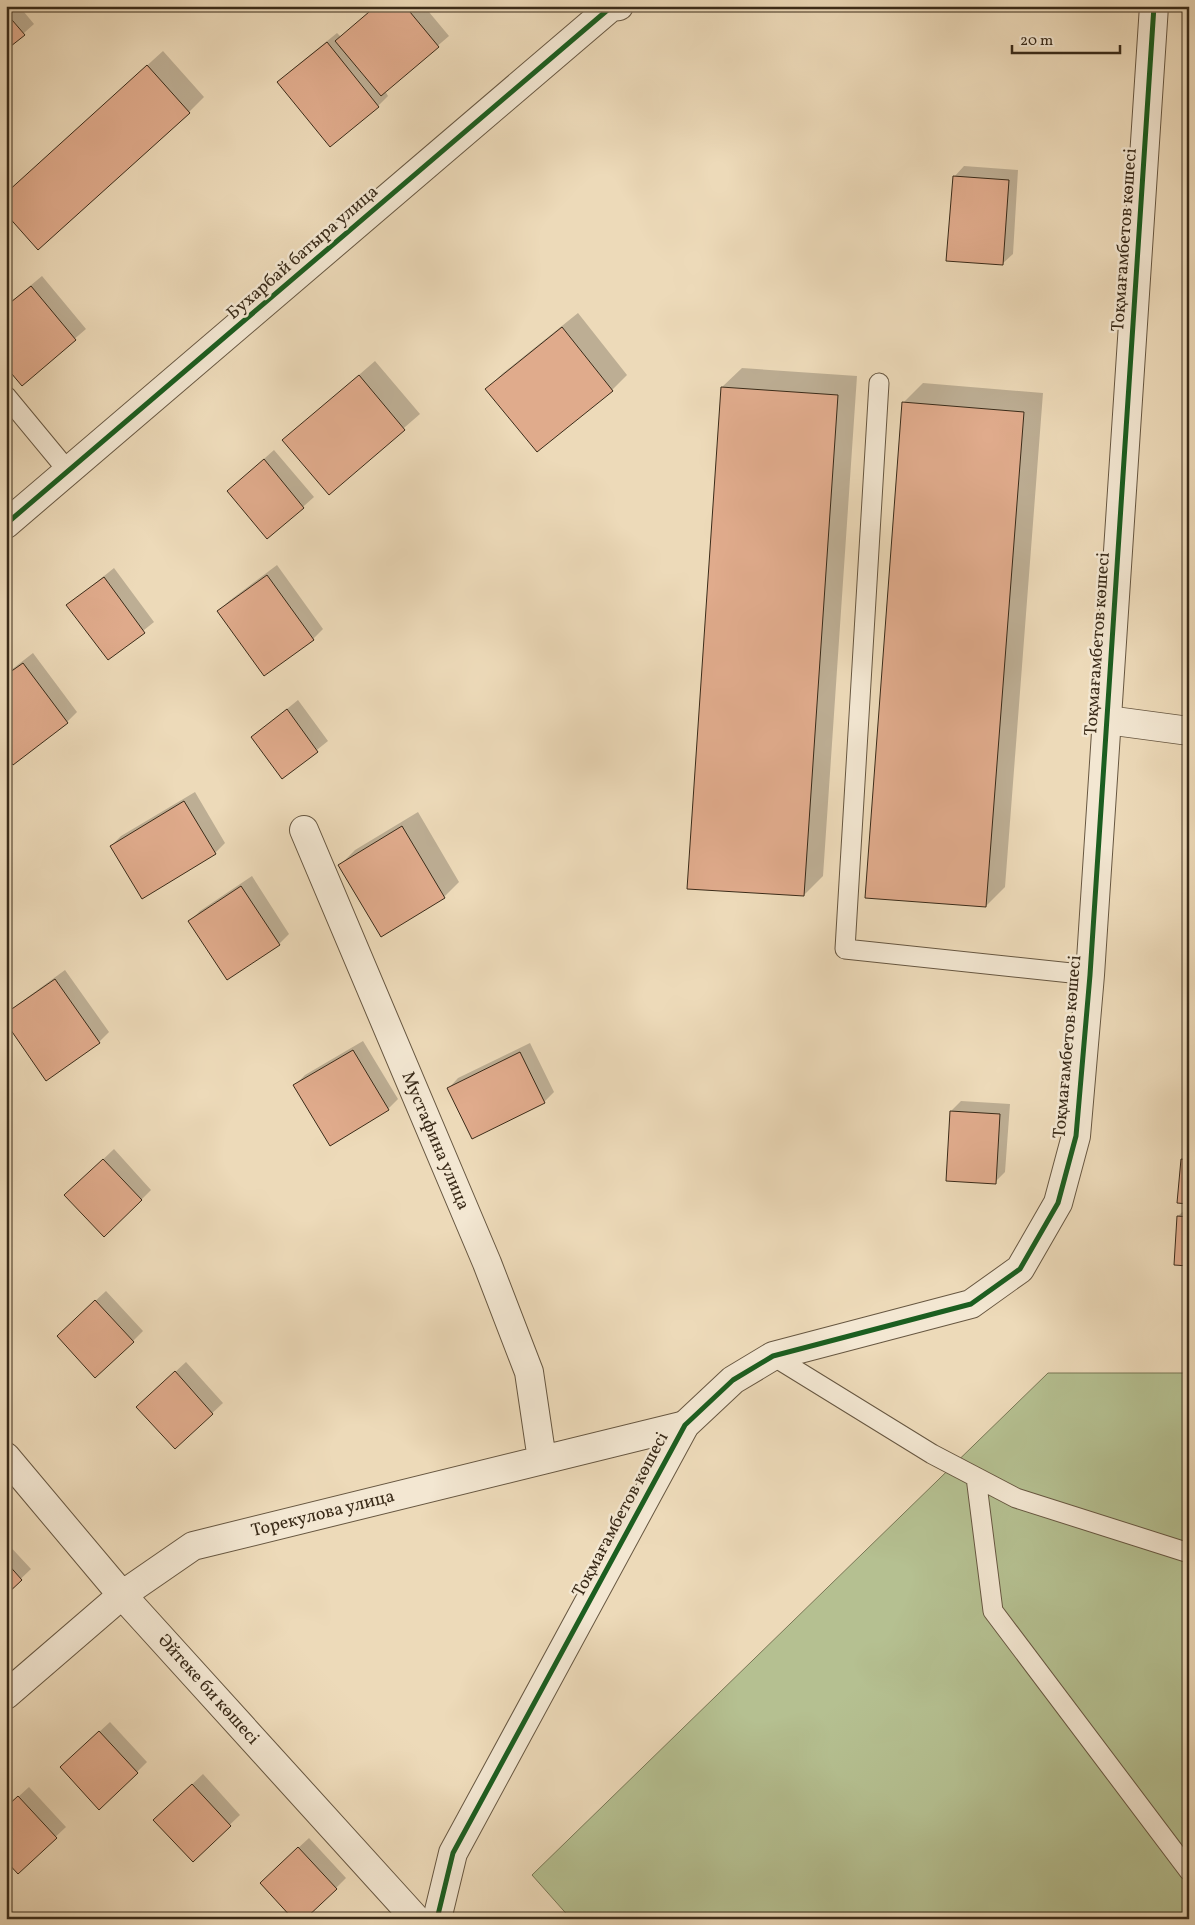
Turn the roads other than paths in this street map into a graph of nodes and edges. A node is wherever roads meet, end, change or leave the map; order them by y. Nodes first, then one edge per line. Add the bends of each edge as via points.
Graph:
1 (614, 6) edge
2 (1154, 6) edge
3 (879, 383) dead end
4 (6, 396) edge
5 (68, 472) junction
6 (6, 524) edge
7 (1107, 720) junction
8 (1189, 731) edge
9 (304, 830) dead end
10 (1090, 975) junction
11 (773, 1356) junction
12 (685, 1425) junction
13 (6, 1457) edge
14 (542, 1460) junction
15 (976, 1477) junction
16 (1189, 1553) edge
17 (122, 1595) junction
18 (6, 1695) edge
19 (1189, 1871) edge
20 (416, 1919) edge
21 (436, 1919) edge

1 - 5 street, Бухарбай батыра улица
2 - 7 street, Тоқмағамбетов көшесі
3 - 10 lane via 845,949
4 - 5 lane
5 - 6 street, Бухарбай батыра улица
7 - 8 street
7 - 10 street, Тоқмағамбетов көшесі
9 - 14 street, Мустафина улица via 487,1263 529,1372
10 - 11 street, Тоқмағамбетов көшесі via 1076,1136 1058,1203 1020,1269 971,1304
11 - 12 street, Тоқмағамбетов көшесі via 734,1380
11 - 15 lane via 932,1454
12 - 14 street, Торекулова улица
12 - 21 street, Тоқмағамбетов көшесі via 453,1853
13 - 17 street, Әйтеке би көшесі
14 - 17 street, Торекулова улица via 193,1546
15 - 16 lane via 1016,1498
15 - 19 lane via 993,1611
17 - 18 street, Торекулова улица
17 - 20 street, Әйтеке би көшесі

